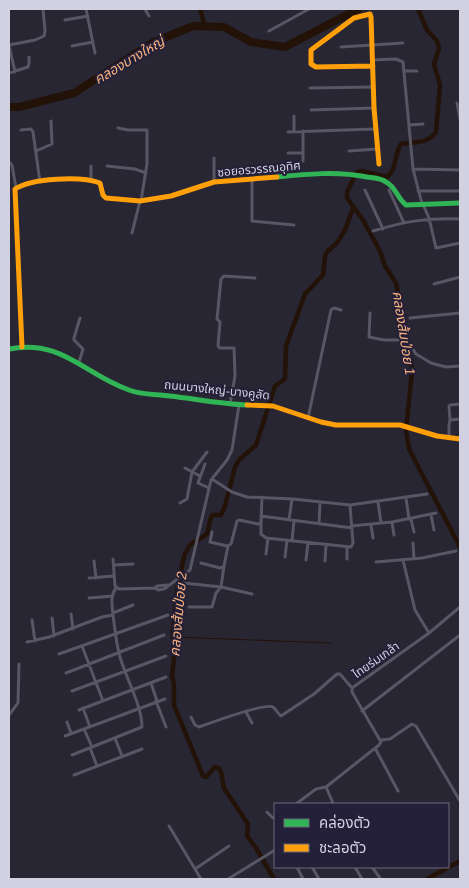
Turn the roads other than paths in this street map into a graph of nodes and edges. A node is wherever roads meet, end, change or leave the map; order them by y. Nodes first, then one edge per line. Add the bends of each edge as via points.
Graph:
1 (43, 9) edge
2 (86, 9) edge
3 (145, 9) edge
4 (309, 9) edge
5 (88, 16) junction
6 (149, 16) dead end
7 (65, 20) dead end
8 (270, 31) dead end
9 (93, 42) junction
10 (403, 43) dead end
11 (372, 45) junction
12 (72, 46) dead end
13 (341, 46) dead end
14 (95, 53) dead end
15 (29, 57) dead end
16 (373, 63) junction
17 (405, 71) junction
18 (417, 71) dead end
19 (15, 72) junction
20 (9, 73) edge
21 (373, 87) junction
22 (310, 88) dead end
23 (457, 103) dead end
24 (374, 108) junction
25 (311, 110) dead end
26 (294, 116) dead end
27 (460, 119) edge
28 (51, 121) dead end
29 (423, 124) dead end
30 (409, 125) junction
31 (118, 128) dead end
32 (375, 129) junction
33 (21, 130) dead end
34 (288, 132) dead end
35 (294, 132) junction
36 (303, 132) junction
37 (377, 149) junction
38 (36, 151) junction
39 (349, 151) dead end
40 (288, 153) dead end
41 (303, 153) junction
42 (214, 158) dead end
43 (303, 161) dead end
44 (9, 162) edge
45 (379, 164) dead end
46 (92, 166) dead end
47 (107, 166) dead end
48 (413, 169) junction
49 (460, 170) edge
50 (146, 173) junction
51 (91, 180) junction
52 (252, 180) junction
53 (40, 182) junction
54 (214, 182) junction
55 (16, 188) junction
56 (365, 190) dead end
57 (389, 190) dead end
58 (418, 191) junction
59 (460, 191) edge
60 (141, 201) junction
61 (460, 203) edge
62 (422, 204) junction
63 (429, 218) junction
64 (460, 219) edge
65 (404, 223) junction
66 (294, 225) dead end
67 (384, 228) junction
68 (373, 232) dead end
69 (132, 233) dead end
70 (460, 243) edge
71 (460, 277) edge
72 (255, 278) dead end
73 (434, 284) dead end
74 (341, 310) dead end
75 (370, 313) dead end
76 (460, 313) edge
77 (80, 318) dead end
78 (410, 318) dead end
79 (22, 347) junction
80 (9, 348) edge
81 (79, 362) junction
82 (460, 366) edge
83 (230, 404) junction
84 (460, 404) edge
85 (239, 405) junction
86 (308, 418) junction
87 (460, 419) edge
88 (450, 420) junction
89 (450, 438) junction
90 (460, 439) edge
91 (207, 452) dead end
92 (205, 464) dead end
93 (185, 468) dead end
94 (192, 472) junction
95 (200, 476) junction
96 (212, 479) junction
97 (209, 488) junction
98 (427, 494) dead end
99 (262, 497) junction
100 (406, 498) junction
101 (292, 499) junction
102 (320, 502) junction
103 (378, 502) junction
104 (180, 503) dead end
105 (350, 505) junction
106 (436, 513) dead end
107 (431, 514) junction
108 (262, 516) junction
109 (410, 519) junction
110 (289, 520) junction
111 (294, 521) junction
112 (392, 522) junction
113 (261, 523) junction
114 (319, 524) junction
115 (381, 524) junction
116 (371, 525) junction
117 (351, 527) junction
118 (434, 530) dead end
119 (212, 532) dead end
120 (414, 532) dead end
121 (394, 535) dead end
122 (268, 538) junction
123 (373, 538) dead end
124 (287, 540) junction
125 (292, 541) junction
126 (308, 543) junction
127 (413, 543) dead end
128 (326, 545) junction
129 (228, 546) junction
130 (347, 548) junction
131 (456, 552) dead end
132 (266, 554) dead end
133 (285, 557) dead end
134 (114, 559) dead end
135 (347, 559) dead end
136 (414, 559) junction
137 (306, 560) dead end
138 (403, 560) junction
139 (325, 561) dead end
140 (94, 562) dead end
141 (376, 562) dead end
142 (133, 564) dead end
143 (201, 564) dead end
144 (114, 566) junction
145 (224, 566) junction
146 (114, 576) junction
147 (89, 578) dead end
148 (96, 578) junction
149 (184, 583) dead end
150 (116, 588) junction
151 (221, 588) junction
152 (252, 594) dead end
153 (113, 596) junction
154 (89, 598) dead end
155 (133, 606) dead end
156 (189, 607) dead end
157 (460, 608) edge
158 (71, 614) dead end
159 (113, 614) junction
160 (168, 614) dead end
161 (52, 618) dead end
162 (32, 620) dead end
163 (73, 629) junction
164 (429, 632) junction
165 (115, 634) junction
166 (164, 635) dead end
167 (54, 636) junction
168 (460, 636) edge
169 (35, 641) junction
170 (27, 642) dead end
171 (82, 646) junction
172 (119, 653) junction
173 (58, 654) dead end
174 (166, 656) dead end
175 (19, 664) dead end
176 (89, 664) junction
177 (125, 671) junction
178 (66, 673) dead end
179 (166, 677) dead end
180 (96, 682) junction
181 (151, 683) junction
182 (352, 688) junction
183 (132, 690) junction
184 (72, 691) dead end
185 (165, 699) dead end
186 (103, 701) junction
187 (157, 701) junction
188 (83, 708) junction
189 (138, 708) junction
190 (79, 710) dead end
191 (362, 711) junction
192 (246, 712) junction
193 (9, 715) edge
194 (191, 717) dead end
195 (67, 722) dead end
196 (252, 723) dead end
197 (90, 727) junction
198 (166, 727) dead end
199 (84, 729) junction
200 (71, 733) junction
201 (65, 736) dead end
202 (115, 738) junction
203 (381, 740) junction
204 (91, 748) junction
205 (375, 748) junction
206 (142, 749) dead end
207 (72, 755) dead end
208 (122, 756) junction
209 (97, 766) junction
210 (74, 775) dead end
211 (326, 787) junction
212 (398, 791) dead end
213 (460, 801) edge
214 (297, 803) edge
215 (334, 803) edge
216 (267, 812) dead end
217 (274, 818) edge
218 (169, 826) dead end
219 (229, 846) dead end
220 (274, 851) edge
221 (313, 868) edge
222 (356, 868) edge
223 (195, 869) junction
224 (201, 879) edge
225 (228, 879) edge
226 (319, 879) edge
227 (362, 879) edge

1 - 19 street via 44,36 9,45
2 - 5 street
3 - 6 street
4 - 8 street
5 - 7 street
5 - 9 street
9 - 12 street
9 - 14 street
10 - 11 street
11 - 13 street
11 - 16 street
11 - 16 street via 371,16 367,14 354,18 311,50 310,55 311,64 316,67
15 - 19 street via 28,67
16 - 17 street via 400,59
16 - 21 street
17 - 18 street
17 - 30 street
19 - 20 street
21 - 22 street
21 - 24 street
23 - 27 street
24 - 25 street
24 - 32 street
26 - 35 street
28 - 38 street via 52,144
29 - 30 street
30 - 48 street
31 - 50 street via 148,130
32 - 36 street
32 - 37 street
33 - 38 street via 32,130
34 - 35 street
35 - 36 street
36 - 41 street
37 - 39 street
37 - 45 street
38 - 53 street
40 - 41 street
41 - 43 street
42 - 54 street
44 - 55 street
46 - 51 street
47 - 50 street
48 - 49 street
48 - 58 street
50 - 60 street
51 - 53 street
51 - 60 street, ซอยอรวรรณอุทิศ via 100,183 106,198
52 - 54 street, ซอยอรวรรณอุทิศ
52 - 62 street, ซอยอรวรรณอุทิศ via 322,173 357,175 384,180 395,188 403,204
52 - 66 street via 252,221
53 - 55 street
54 - 60 street, ซอยอรวรรณอุทิศ via 171,196
55 - 79 street
56 - 67 street
57 - 65 street
58 - 59 street
58 - 62 street
60 - 69 street
61 - 62 street
62 - 63 street
63 - 64 street
63 - 65 street
63 - 70 street via 436,248
65 - 67 street
67 - 68 street
71 - 73 street
72 - 83 street via 224,276 221,279 218,346 234,348 235,376
74 - 86 street via 331,310
75 - 82 street via 369,337 407,340 416,354 431,363
76 - 78 street
77 - 81 street via 74,338 83,348
79 - 80 street, ถนนบางใหญ่-บางคูลัด
79 - 81 street, ถนนบางใหญ่-บางคูลัด via 46,348
81 - 83 street, ถนนบางใหญ่-บางคูลัด via 130,391
83 - 85 street, ถนนบางใหญ่-บางคูลัด
84 - 88 street via 449,406
85 - 86 street, ถนนบางใหญ่-บางคูลัด via 270,406
85 - 96 street via 232,450
86 - 89 street, ถนนบางใหญ่-บางคูลัด via 336,425 400,425
87 - 88 street
88 - 89 street
89 - 90 street, ถนนบางใหญ่-บางคูลัด
91 - 94 street
92 - 95 street
93 - 94 street
94 - 95 street
94 - 104 street via 187,499
95 - 97 street via 198,483
96 - 97 street
96 - 99 street via 232,492
97 - 150 street via 190,570 161,590
98 - 100 street
99 - 101 street
99 - 108 street
100 - 103 street
100 - 109 street
101 - 102 street
101 - 110 street
102 - 105 street
102 - 114 street
103 - 105 street
103 - 115 street
105 - 117 street
106 - 107 street
107 - 109 street
107 - 118 street
108 - 110 street
108 - 113 street
109 - 112 street
109 - 120 street
110 - 111 street
111 - 114 street
111 - 125 street
112 - 115 street
112 - 121 street
113 - 122 street via 261,534
113 - 129 street via 237,521
114 - 117 street
115 - 116 street
116 - 117 street
116 - 123 street
117 - 130 street via 352,546
119 - 129 street via 210,542
122 - 124 street
122 - 132 street
124 - 125 street
124 - 133 street
125 - 126 street
126 - 128 street
126 - 137 street
127 - 136 street
128 - 130 street
128 - 139 street
129 - 145 street
130 - 135 street
131 - 136 street
134 - 144 street
136 - 138 street
138 - 141 street
138 - 164 street via 414,610
140 - 148 street
142 - 144 street
143 - 145 street
144 - 146 street
145 - 151 street
146 - 148 street
146 - 150 street
147 - 148 street
149 - 151 street
150 - 153 street
151 - 152 street
151 - 156 street via 212,607
153 - 154 street
153 - 159 street
155 - 159 street
157 - 164 street, ไทยร่มเกล้า
158 - 163 street
159 - 163 street
159 - 165 street
160 - 165 street
161 - 167 street
162 - 169 street
163 - 167 street
164 - 182 street, ไทยร่มเกล้า
165 - 171 street
165 - 172 street
166 - 172 street
167 - 169 street
168 - 191 street
169 - 170 street
171 - 173 street
171 - 176 street
172 - 176 street
172 - 177 street
174 - 177 street
175 - 193 street via 18,703
176 - 178 street
176 - 180 street
177 - 180 street
177 - 183 street
179 - 181 street
180 - 184 street
180 - 186 street
181 - 183 street
181 - 187 street
182 - 191 street, ไทยร่มเกล้า
182 - 192 street via 338,674 283,715 279,716 272,706
183 - 186 street
183 - 189 street
185 - 187 street
186 - 188 street
187 - 189 street
187 - 198 street
188 - 190 street
188 - 197 street
189 - 197 street
189 - 202 street via 142,727
191 - 203 street, ไทยร่มเกล้า
192 - 194 street via 199,727
192 - 196 street
195 - 200 street
197 - 199 street
199 - 200 street
199 - 204 street
200 - 201 street
202 - 204 street
202 - 208 street
203 - 205 street
203 - 213 street via 390,739 412,724 416,726
204 - 207 street
204 - 209 street
205 - 211 street
205 - 212 street
206 - 208 street
208 - 209 street
209 - 210 street
211 - 214 street via 316,789
211 - 215 street
216 - 217 street
218 - 223 street
219 - 223 street
220 - 225 street
221 - 226 street
222 - 227 street
223 - 224 street

